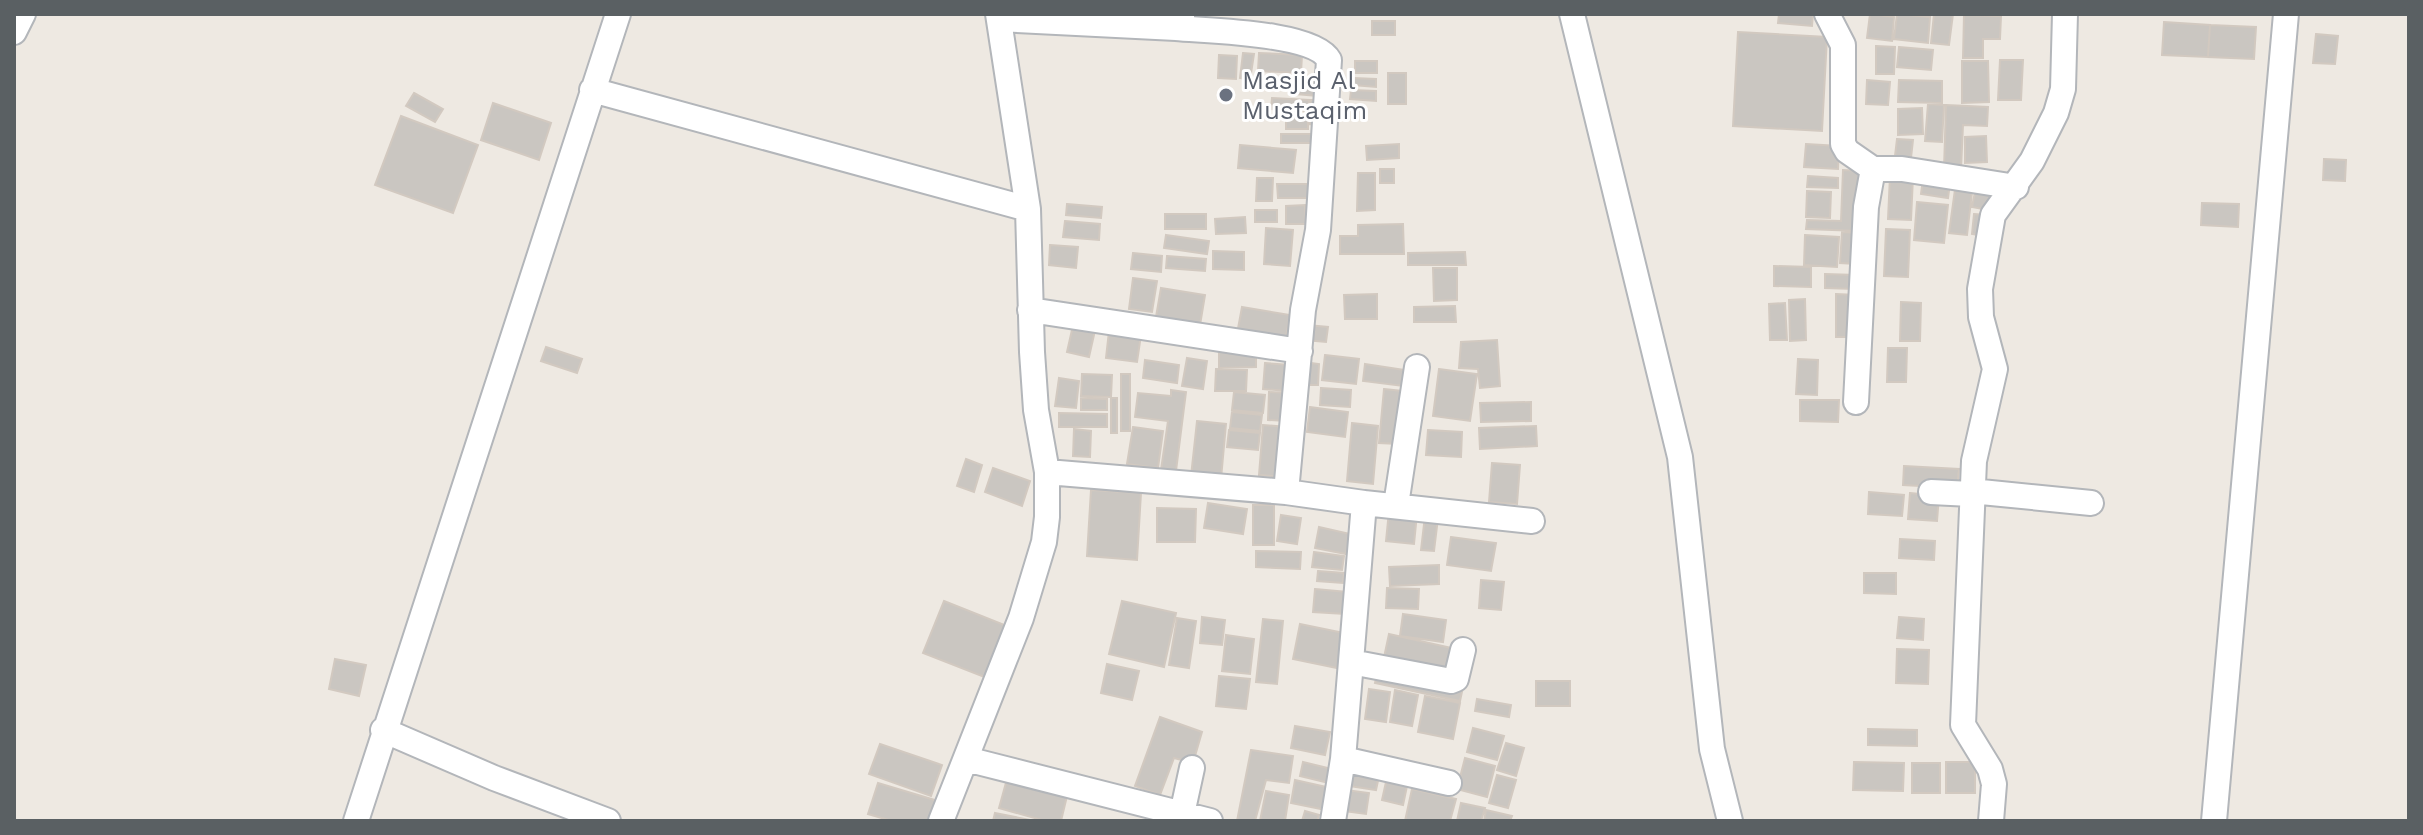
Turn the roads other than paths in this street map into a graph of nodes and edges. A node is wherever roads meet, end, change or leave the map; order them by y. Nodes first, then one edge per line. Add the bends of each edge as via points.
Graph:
1 (23, 14) edge
2 (618, 14) edge
3 (1572, 14) edge
4 (1827, 14) edge
5 (2065, 14) edge
6 (2286, 14) edge
7 (998, 17) edge
8 (1180, 21) edge
9 (14, 32) edge
10 (592, 90) junction
11 (1873, 169) junction
12 (2016, 187) junction
13 (1028, 209) junction
14 (1030, 310) junction
15 (1300, 351) junction
16 (1417, 367) dead end
17 (1856, 402) dead end
18 (1047, 472) junction
19 (1286, 492) junction
20 (1931, 492) dead end
21 (1971, 493) junction
22 (1364, 503) junction
23 (2091, 503) dead end
24 (1396, 505) junction
25 (1532, 521) dead end
26 (1463, 650) dead end
27 (1351, 662) junction
28 (383, 730) junction
29 (966, 759) junction
30 (1343, 759) junction
31 (1192, 768) dead end
32 (1449, 783) dead end
33 (1170, 815) edge
34 (356, 821) edge
35 (608, 821) edge
36 (941, 821) edge
37 (1210, 821) edge
38 (1333, 821) edge
39 (1730, 821) edge
40 (1991, 821) edge
41 (2214, 821) edge

1 - 9 street
2 - 10 street
3 - 39 street via 1680,457 1712,749
4 - 11 street via 1843,45 1843,144
5 - 12 street via 2063,89 2056,113
6 - 41 street
7 - 8 street
7 - 13 street
8 - 15 street via 1295,42 1329,60 1318,230
10 - 13 street
10 - 28 street
11 - 12 street
11 - 17 street via 1866,207
12 - 21 street via 1993,215 1983,261 1981,317 1995,369
13 - 14 street
14 - 15 street
14 - 18 street via 1036,410
15 - 19 street
16 - 24 street
18 - 19 street
18 - 29 street via 1044,542 1021,618
19 - 22 street
20 - 21 street
21 - 23 street
21 - 40 street via 1963,725 1992,776
22 - 24 street
22 - 27 street
24 - 25 street
26 - 27 street via 1451,681
27 - 30 street
28 - 34 street
28 - 35 street
29 - 33 street
29 - 36 street
30 - 32 street
30 - 38 street
31 - 33 street
33 - 37 street

